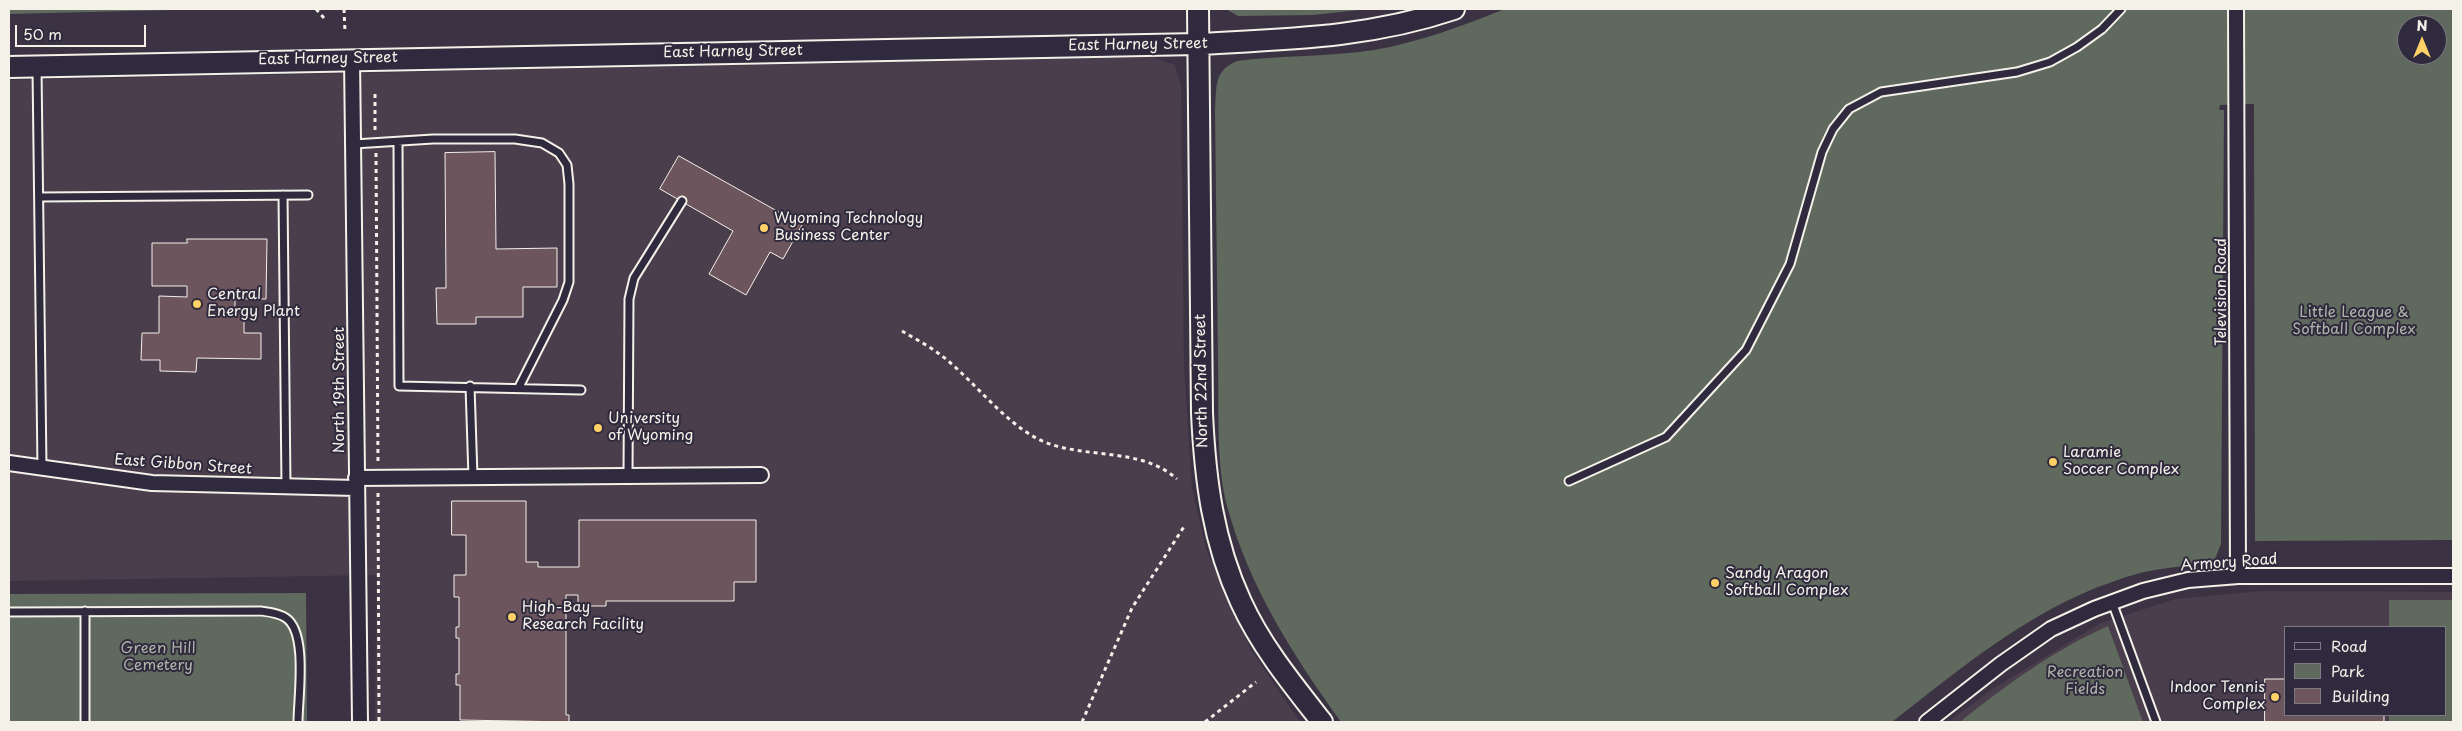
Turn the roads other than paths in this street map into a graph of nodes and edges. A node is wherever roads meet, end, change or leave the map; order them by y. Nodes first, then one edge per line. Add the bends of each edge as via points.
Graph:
1 (1198, 9) edge
2 (1454, 9) edge
3 (2121, 9) edge
4 (2236, 9) edge
5 (1198, 44) junction
6 (352, 58) junction
7 (9, 66) edge
8 (37, 66) junction
9 (398, 143) junction
10 (354, 144) junction
11 (283, 195) junction
12 (308, 195) dead end
13 (40, 197) junction
14 (682, 202) dead end
15 (470, 386) junction
16 (519, 387) junction
17 (581, 390) dead end
18 (9, 463) edge
19 (42, 468) junction
20 (762, 475) dead end
21 (628, 476) junction
22 (473, 477) junction
23 (1569, 481) dead end
24 (356, 483) junction
25 (286, 487) junction
26 (2238, 576) junction
27 (2453, 576) edge
28 (2112, 602) junction
29 (85, 611) junction
30 (9, 612) edge
31 (86, 722) edge
32 (298, 722) edge
33 (360, 722) edge
34 (1322, 722) edge
35 (1927, 722) edge
36 (2156, 722) edge

1 - 5 main road, North 22nd Street
2 - 5 main road, East Harney Street via 1416,22 1359,33
3 - 23 lane via 2102,29 2050,62 2018,72 1881,92 1849,109 1833,129 1822,152 1790,264 1746,350 1666,437
4 - 26 street, Television Road
5 - 6 main road, East Harney Street
5 - 34 main road, North 22nd Street via 1202,413 1211,511 1224,561 1241,603 1262,639
6 - 8 main road, East Harney Street
6 - 10 street, North 19th Street
7 - 8 main road, East Harney Street
8 - 13 lane
9 - 10 lane
9 - 15 lane via 399,386
9 - 16 lane via 433,139 515,139 542,143 558,153 567,165 570,184 569,282
10 - 24 street, North 19th Street
11 - 12 lane
11 - 13 lane
11 - 25 lane
13 - 19 lane
14 - 21 lane via 634,278 628,299
15 - 16 lane
15 - 22 lane
16 - 17 lane
18 - 19 street, East Gibbon Street
19 - 25 street, East Gibbon Street via 152,483
20 - 21 street, East Gibbon Street
21 - 22 street, East Gibbon Street
22 - 24 street, East Gibbon Street via 378,478
24 - 25 street, East Gibbon Street
24 - 33 street, North 19th Street
26 - 27 street, Armory Road
26 - 28 street, Armory Road via 2188,580
28 - 35 street, Armory Road via 2052,629
28 - 36 lane
29 - 30 lane
29 - 31 lane
29 - 32 lane via 260,611 287,618 295,628 299,642

